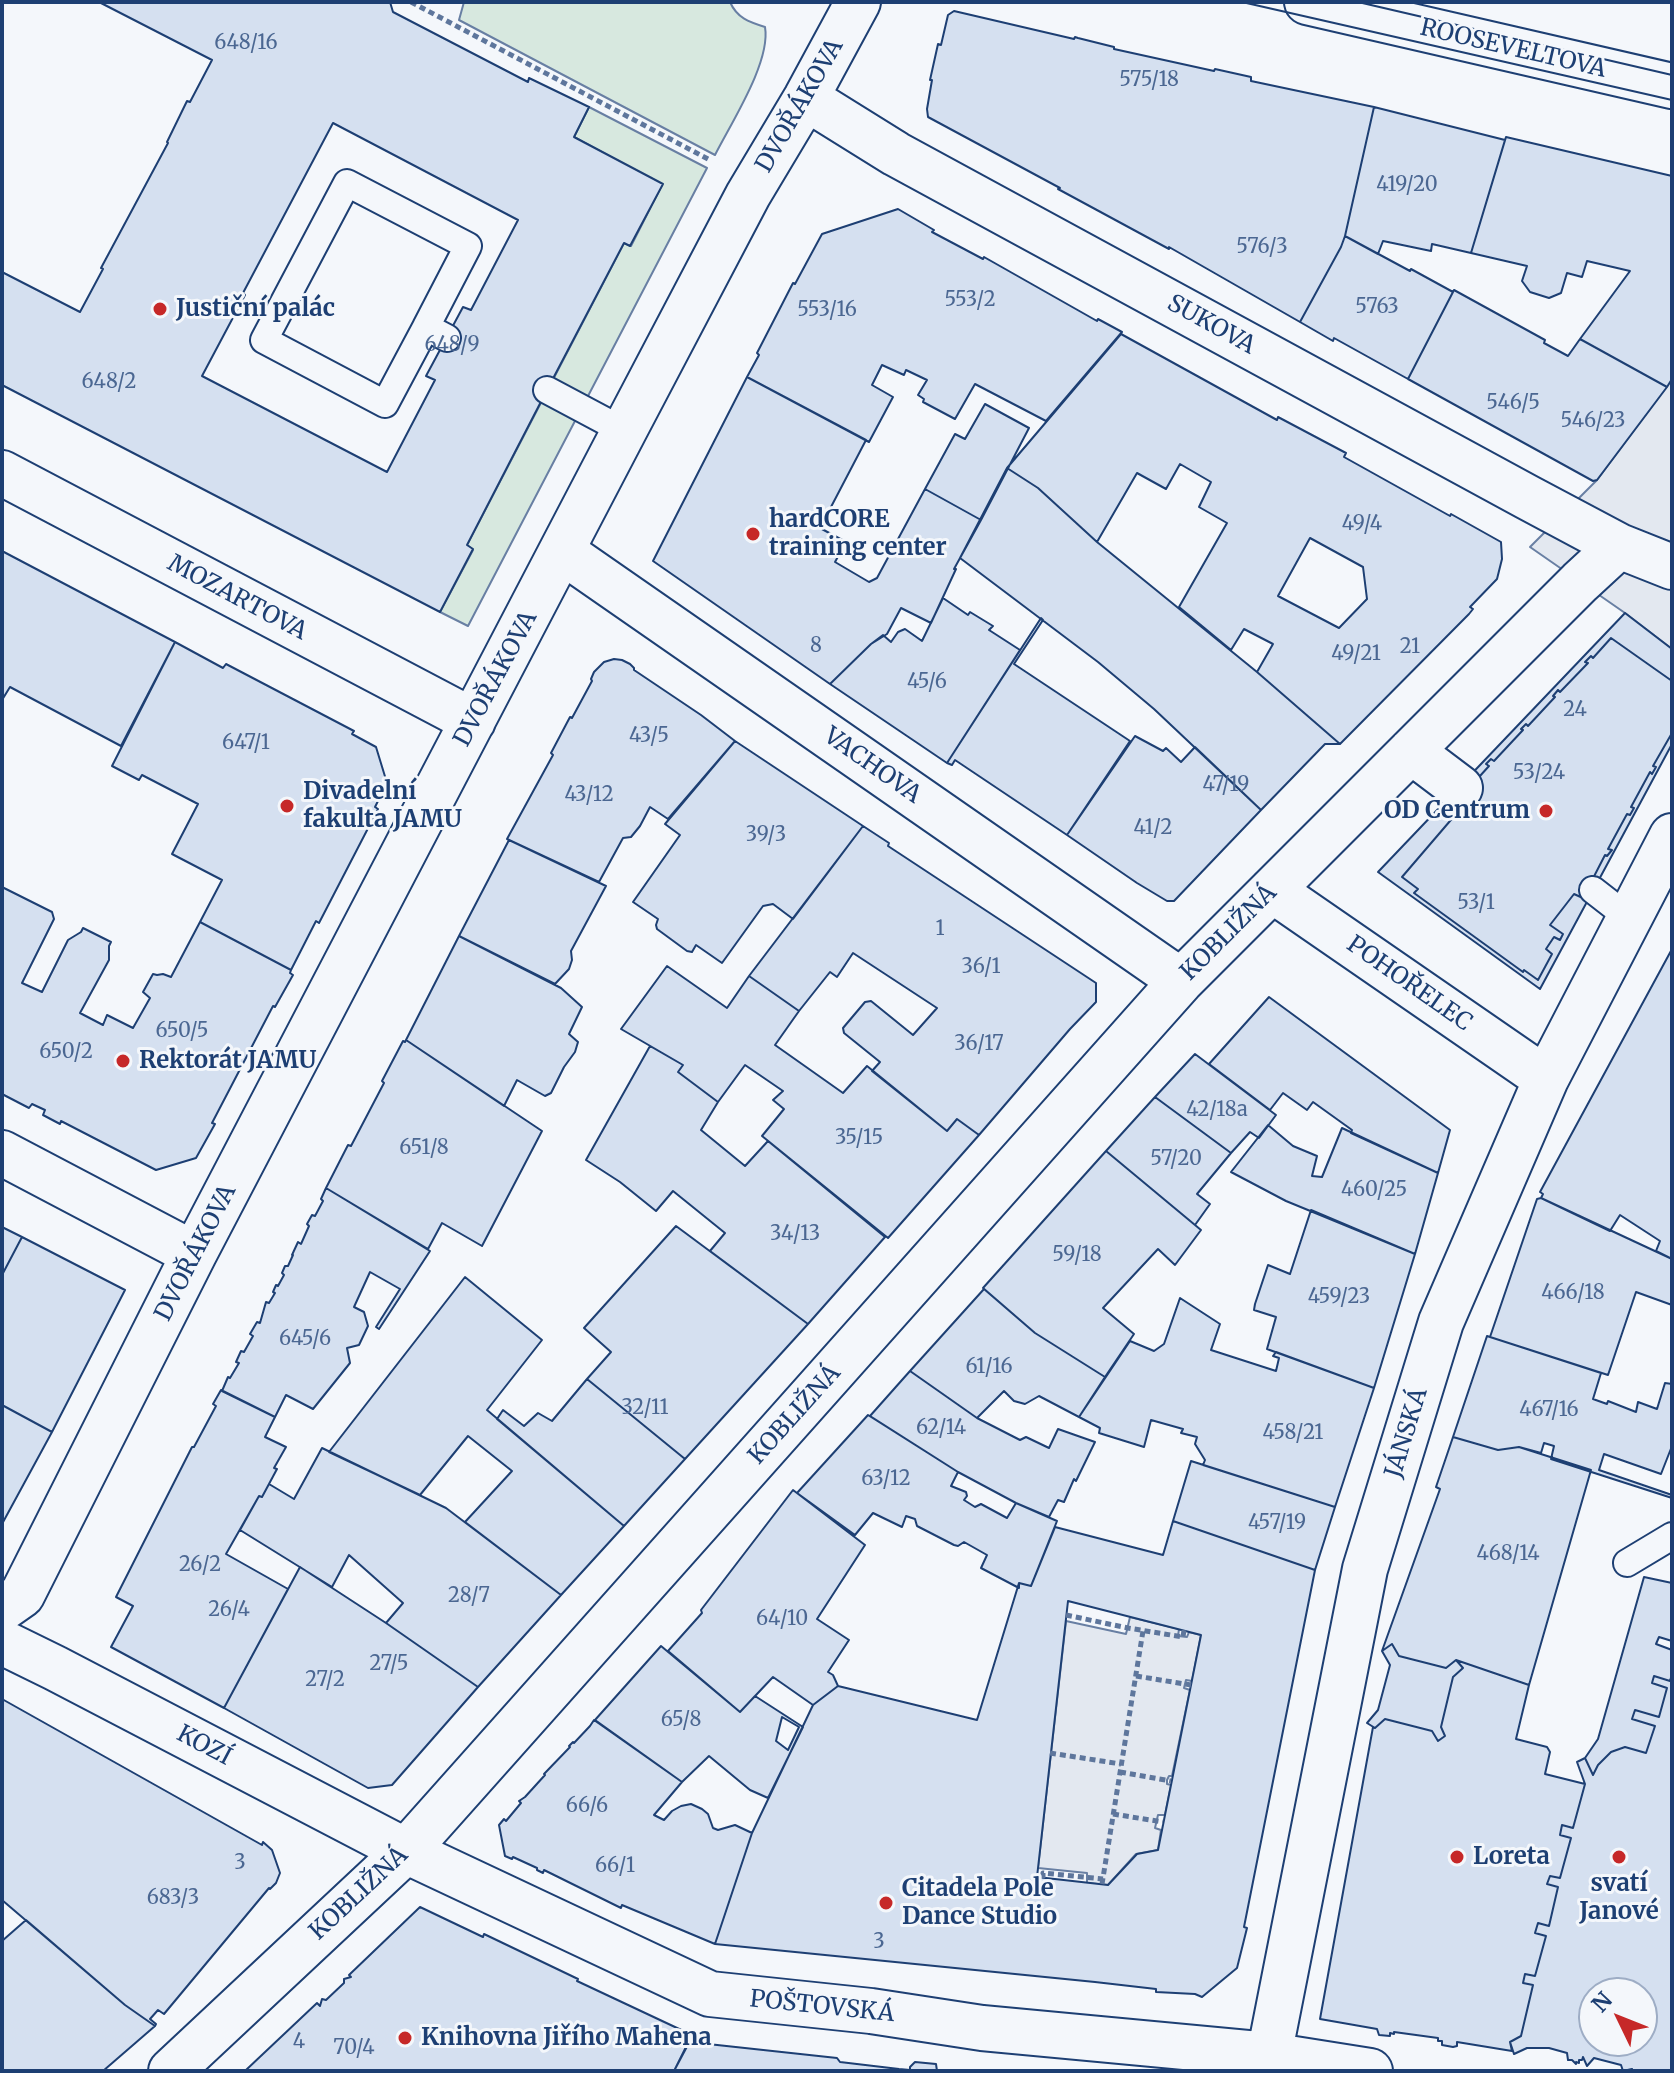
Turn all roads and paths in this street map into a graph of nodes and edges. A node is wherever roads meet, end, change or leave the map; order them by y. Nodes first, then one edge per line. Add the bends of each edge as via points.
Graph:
1 (411, 2) edge
2 (858, 2) edge
3 (1307, 2) edge
4 (1672, 86) edge
5 (806, 98) junction
6 (710, 160) dead end
7 (436, 332) joint
8 (547, 390) dead end
9 (624, 431) junction
10 (2, 473) edge
11 (1619, 546) junction
12 (563, 552) junction
13 (1672, 567) edge
14 (473, 721) junction
15 (1411, 751) junction
16 (1460, 788) dead end
17 (1672, 836) edge
18 (1272, 890) junction
19 (1593, 890) dead end
20 (1629, 918) junction
21 (1181, 981) junction
22 (1546, 1079) junction
23 (2, 1153) edge
24 (194, 1254) junction
25 (1672, 1536) edge
26 (1627, 1563) dead end
27 (2, 1609) edge
28 (1066, 1615) dead end
29 (1184, 1630) dead end
30 (1143, 1631) junction
31 (2, 1642) edge
32 (1136, 1676) junction
33 (1191, 1685) dead end
34 (1050, 1753) dead end
35 (1121, 1764) junction
36 (1120, 1772) junction
37 (1171, 1781) dead end
38 (1113, 1814) junction
39 (1163, 1822) dead end
40 (406, 1851) junction
41 (1043, 1878) dead end
42 (1267, 2063) edge
43 (171, 2071) edge
44 (1370, 2071) edge

1 - 6 path
2 - 5 street, DVOŘÁKOVA
3 - 4 street, ROOSEVELTOVA
5 - 9 street, DVOŘÁKOVA via 748,195
5 - 11 street, SUKOVA via 896,154
7 - 7 lane via 468,246 347,183 264,340 385,404
8 - 9 lane
9 - 12 street, DVOŘÁKOVA
10 - 14 street, MOZARTOVA
11 - 13 street
11 - 15 street, KOBLIŽNÁ
12 - 14 street, DVOŘÁKOVA
12 - 21 street, VACHOVA
14 - 24 street, DVOŘÁKOVA
15 - 16 street
15 - 18 street, KOBLIŽNÁ
17 - 20 street, JÁNSKÁ
18 - 21 street, KOBLIŽNÁ
18 - 22 street, POHOŘELEC
19 - 20 lane
20 - 22 street, JÁNSKÁ
21 - 40 street, KOBLIŽNÁ
22 - 42 street, JÁNSKÁ via 1441,1322 1365,1569
23 - 24 street
24 - 27 street, DVOŘÁKOVA via 22,1595
25 - 26 lane
28 - 30 path
29 - 30 path via 1183,1637
30 - 32 path
31 - 40 street, KOZÍ
32 - 33 path
32 - 35 path
34 - 35 path
35 - 36 path
36 - 37 path
36 - 38 path
38 - 39 path
38 - 41 path via 1103,1881 1043,1873
40 - 42 street, POŠTOVSKÁ via 710,1994
40 - 43 street, KOBLIŽNÁ
42 - 44 street, POŠTOVSKÁ

